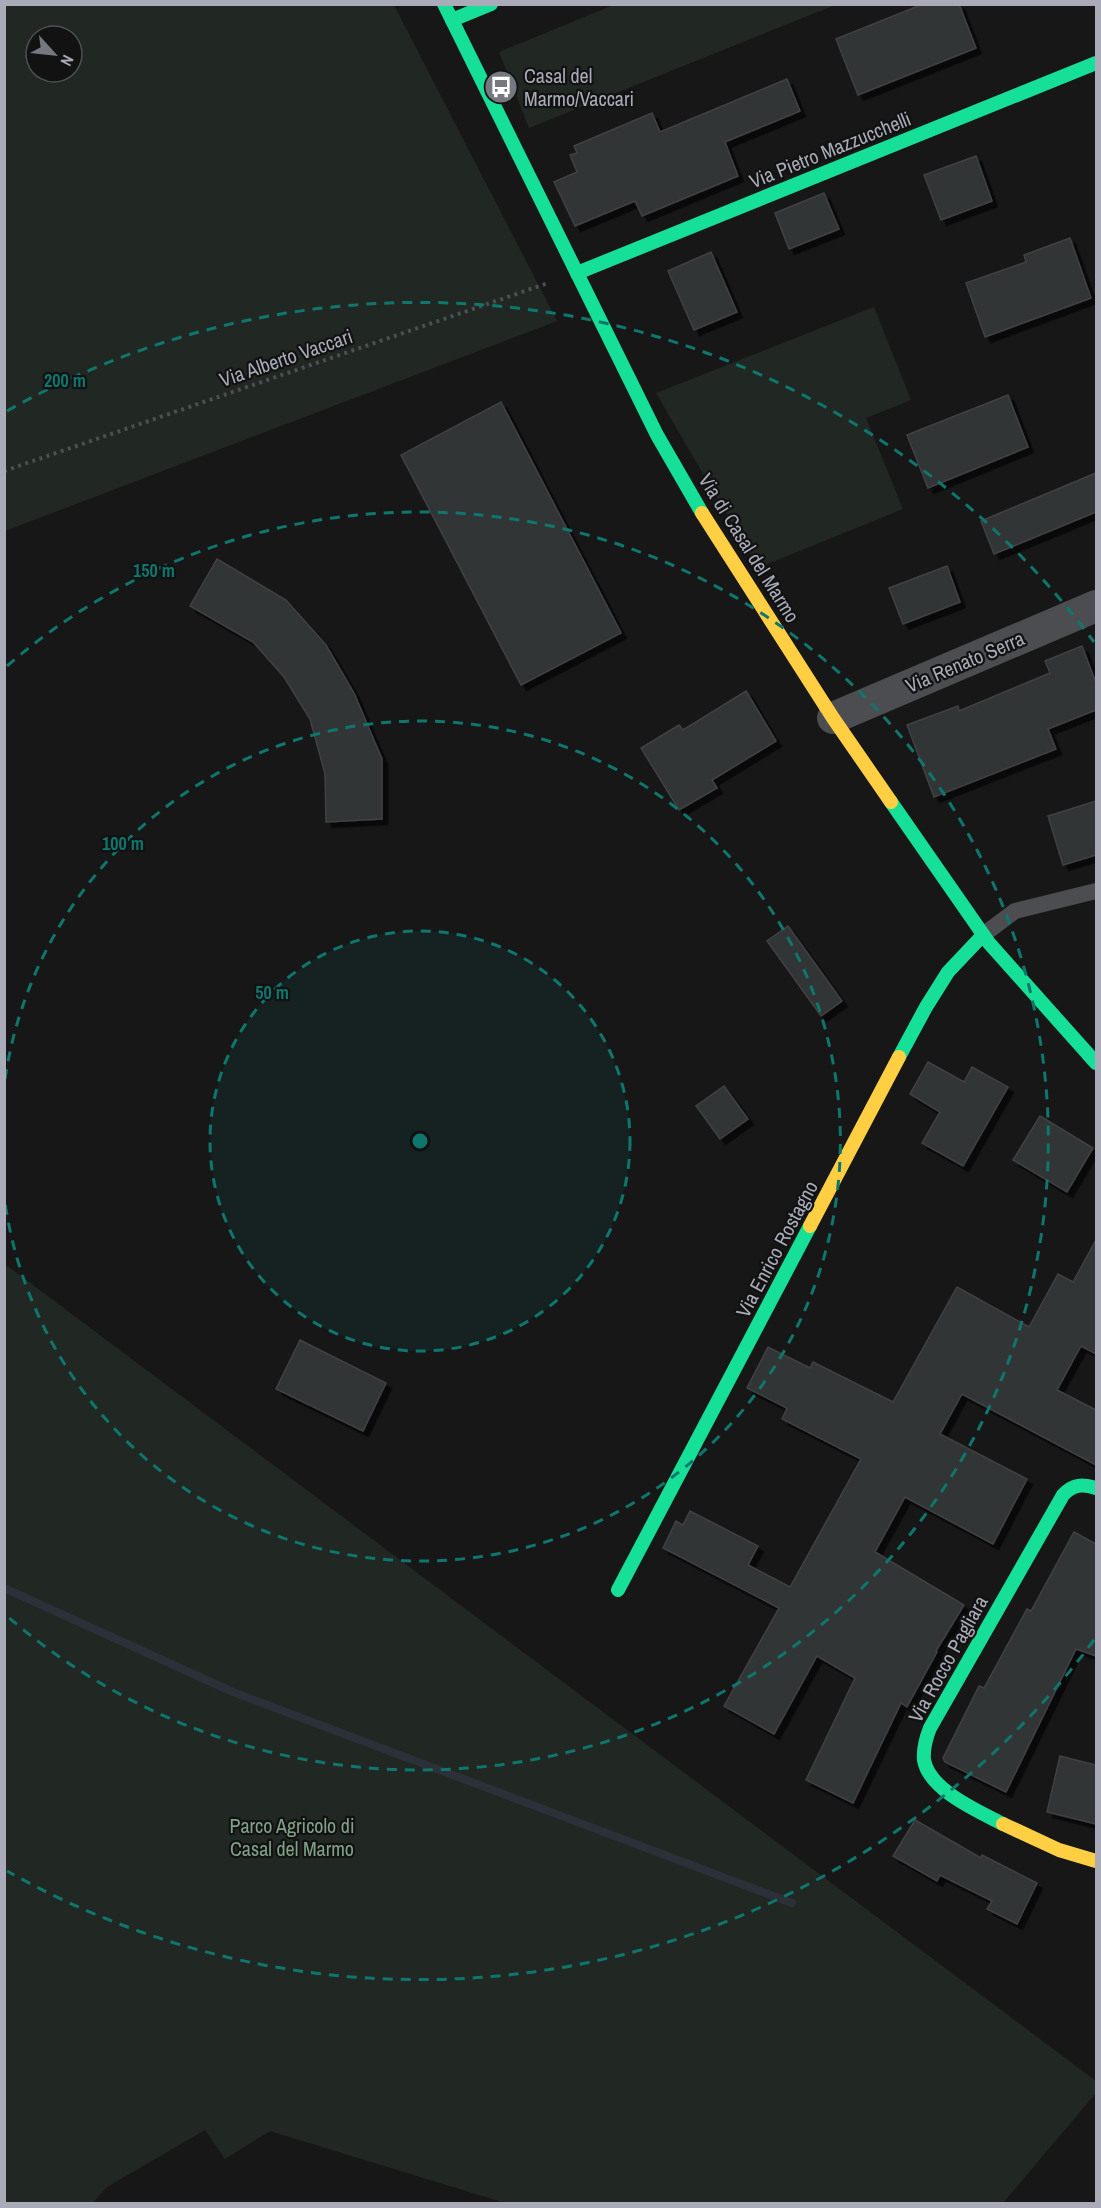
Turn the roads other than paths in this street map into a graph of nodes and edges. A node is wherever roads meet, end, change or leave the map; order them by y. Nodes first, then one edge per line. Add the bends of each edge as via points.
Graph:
1 (444, 4) edge
2 (491, 4) edge
3 (452, 20) junction
4 (1096, 63) edge
5 (577, 273) junction
6 (1096, 606) edge
7 (833, 718) junction
8 (1096, 891) edge
9 (983, 935) junction
10 (1096, 1063) edge
11 (1096, 1488) edge
12 (618, 1590) dead end
13 (1096, 1861) edge

1 - 3 street, Via di Casal del Marmo
2 - 3 street
3 - 5 street, Via di Casal del Marmo
4 - 5 street, Via Pietro Mazzucchelli
5 - 7 street, Via di Casal del Marmo via 663,445 709,525
6 - 7 street, Via Renato Serra
7 - 9 street, Via di Casal del Marmo
8 - 9 lane via 1015,911
9 - 10 street, Via di Casal del Marmo
9 - 12 street, Via Enrico Rostagno via 948,972 926,1007
11 - 13 street, Via Rocco Pagliara via 1078,1485 1063,1495 930,1728 924,1756 929,1774 956,1798 1043,1844

